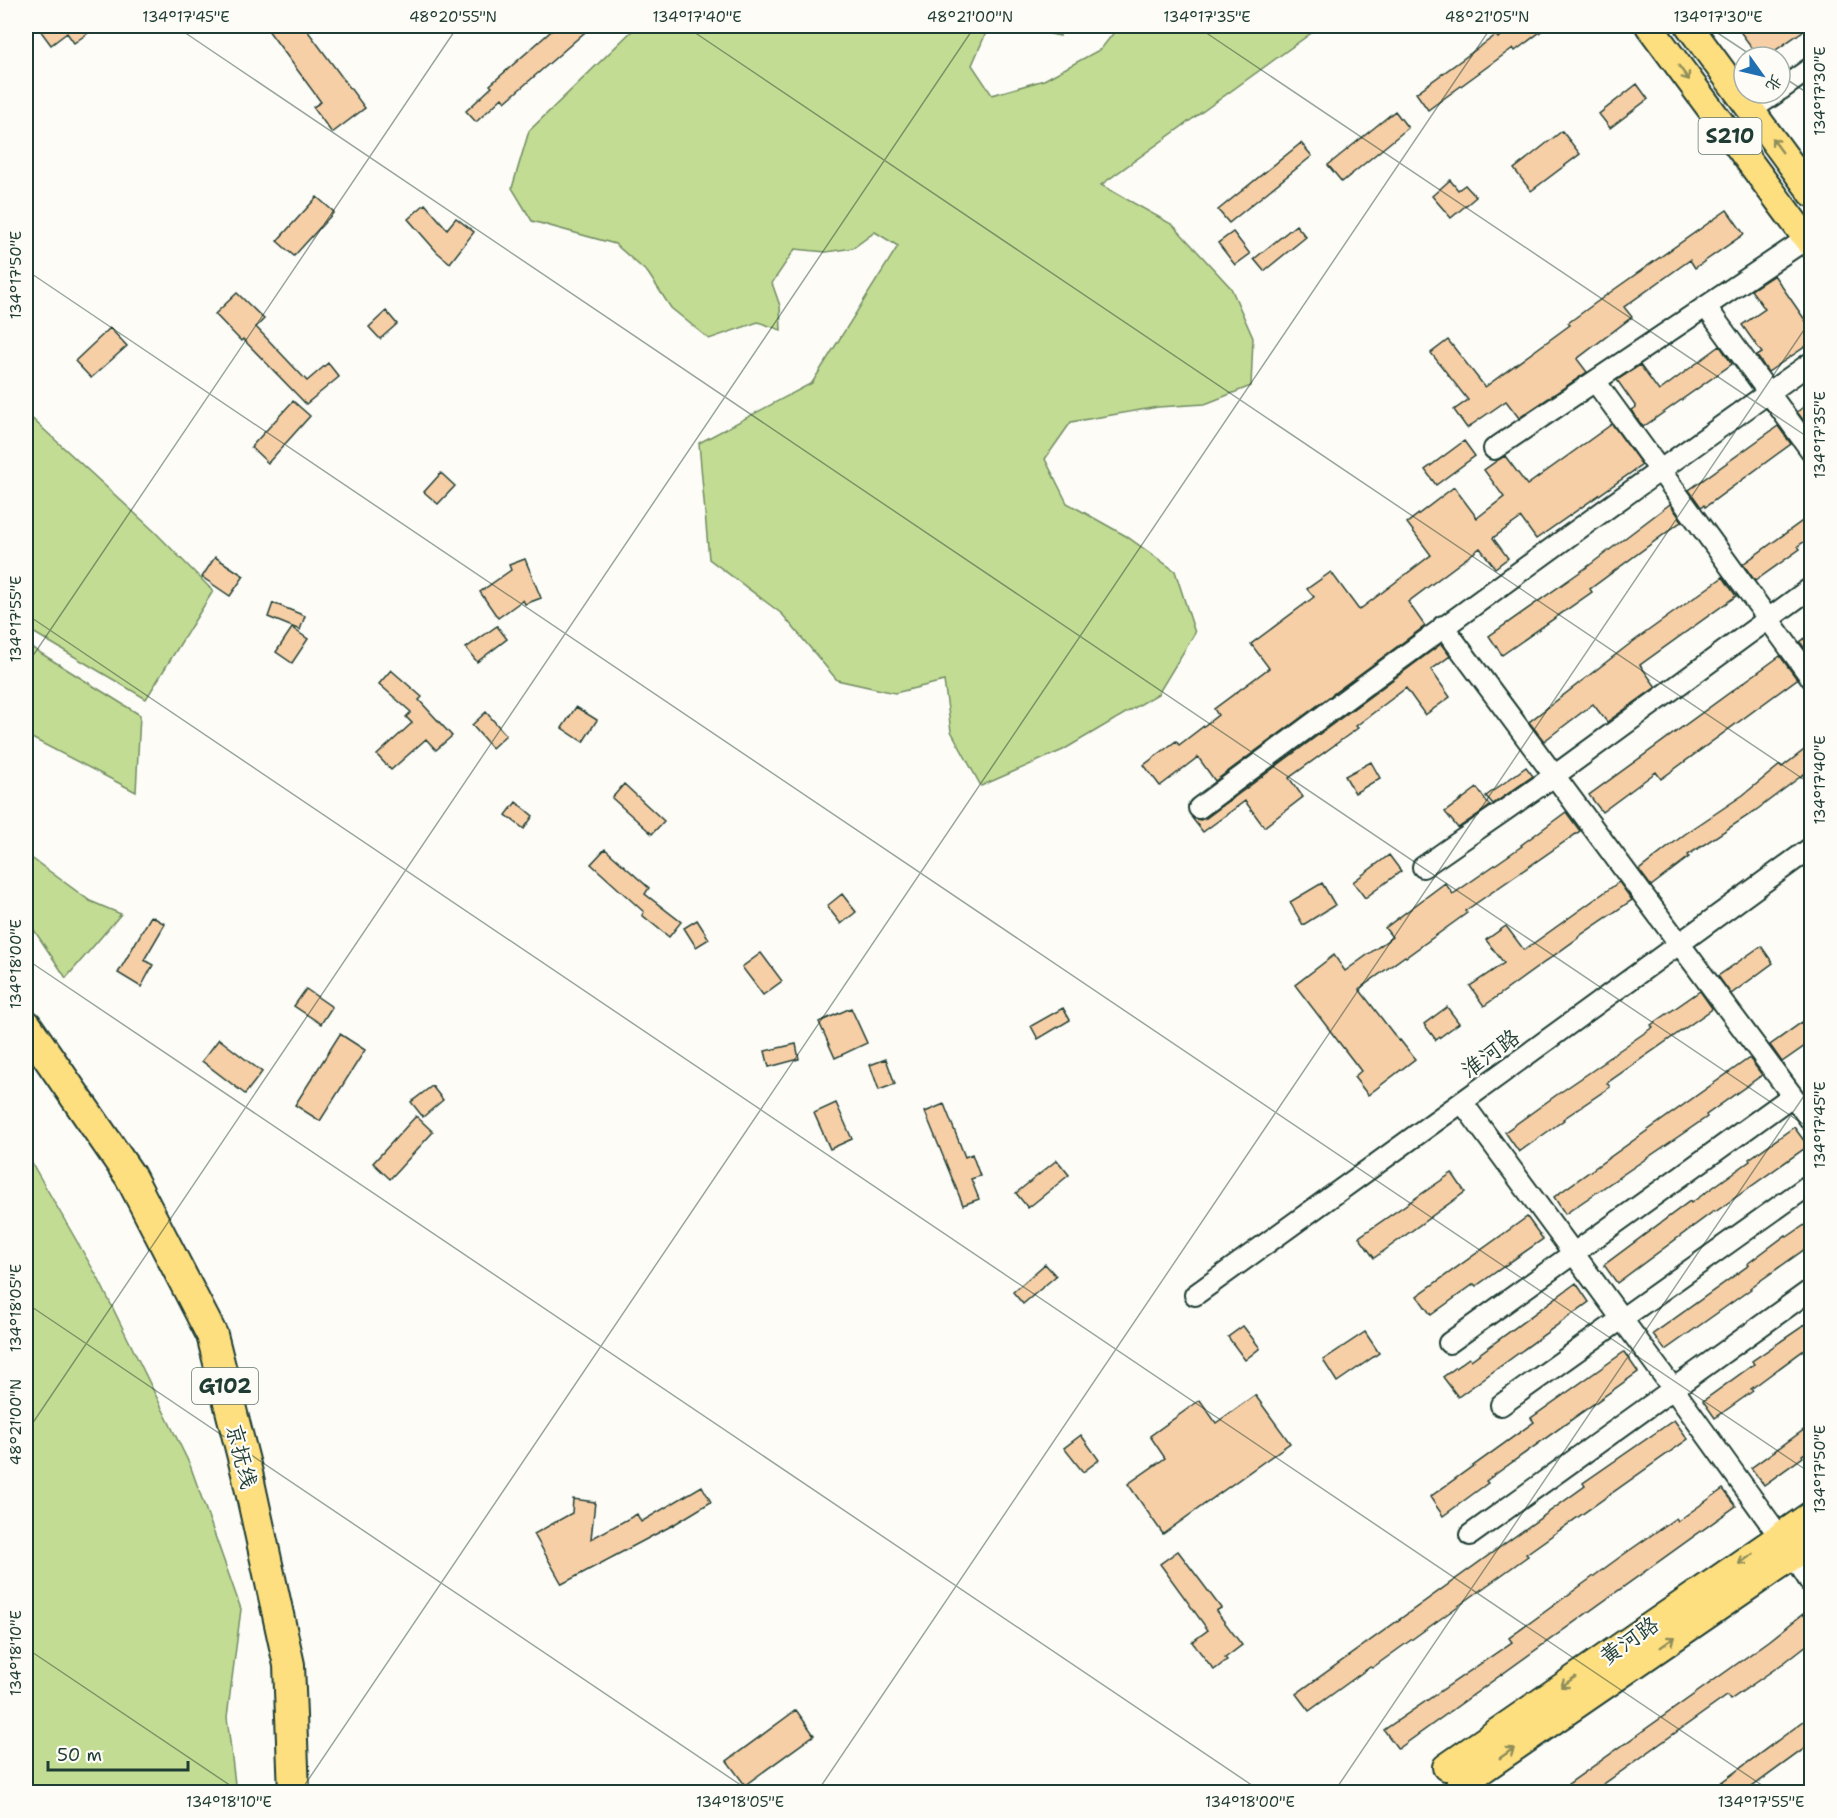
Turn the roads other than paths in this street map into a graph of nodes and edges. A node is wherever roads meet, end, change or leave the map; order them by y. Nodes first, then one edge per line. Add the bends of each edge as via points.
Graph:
1 (1649, 26) edge
2 (1689, 26) edge
3 (1812, 67) edge
4 (1792, 81) edge
5 (1758, 105) edge
6 (1751, 110) junction
7 (1812, 193) edge
8 (1809, 242) edge
9 (1706, 307) junction
10 (1812, 362) edge
11 (1595, 381) junction
12 (1768, 392) junction
13 (1494, 449) dead end
14 (1812, 452) edge
15 (1660, 469) junction
16 (1812, 587) edge
17 (1767, 619) junction
18 (1443, 627) junction
19 (1812, 679) edge
20 (1554, 776) junction
21 (1199, 808) dead end
22 (1812, 847) edge
23 (1423, 867) dead end
24 (1679, 944) junction
25 (26, 1025) edge
26 (1792, 1096) junction
27 (1462, 1102) junction
28 (1812, 1122) edge
29 (1812, 1183) edge
30 (1574, 1253) junction
31 (1812, 1289) edge
32 (1195, 1295) dead end
33 (1622, 1318) junction
34 (1449, 1343) dead end
35 (1672, 1387) junction
36 (1501, 1405) dead end
37 (1812, 1514) edge
38 (1470, 1535) dead end
39 (1795, 1545) edge
40 (1812, 1585) edge
41 (1452, 1777) dead end
42 (294, 1792) edge

1 -> 8 main road, S210
2 - 6 main road, S210
3 - 4 street
5 - 6 street
7 -> 6 main road, S210
8 - 9 street
9 - 11 street
9 - 12 street
10 - 12 street
11 - 13 street
11 - 15 street
12 - 14 street
12 - 15 street
15 - 17 street
15 - 18 street
16 - 17 street
17 - 19 street
17 - 20 street
18 - 20 street
18 - 21 street
20 - 23 street
20 - 24 street
22 - 24 street, 淮河路
24 - 26 street
24 - 27 street, 淮河路
25 - 42 highway, 京抚线 / G102 via 130,1176 212,1335 289,1665
26 - 28 street
26 - 30 street
27 - 30 street
27 - 32 street, 淮河路
29 - 33 street
30 - 33 street
30 - 34 street
31 - 35 street
33 - 35 street
33 - 36 street
35 - 38 street
35 - 39 street
37 - 39 main road, 黄河路
39 - 40 street
39 - 41 main road, 黄河路

